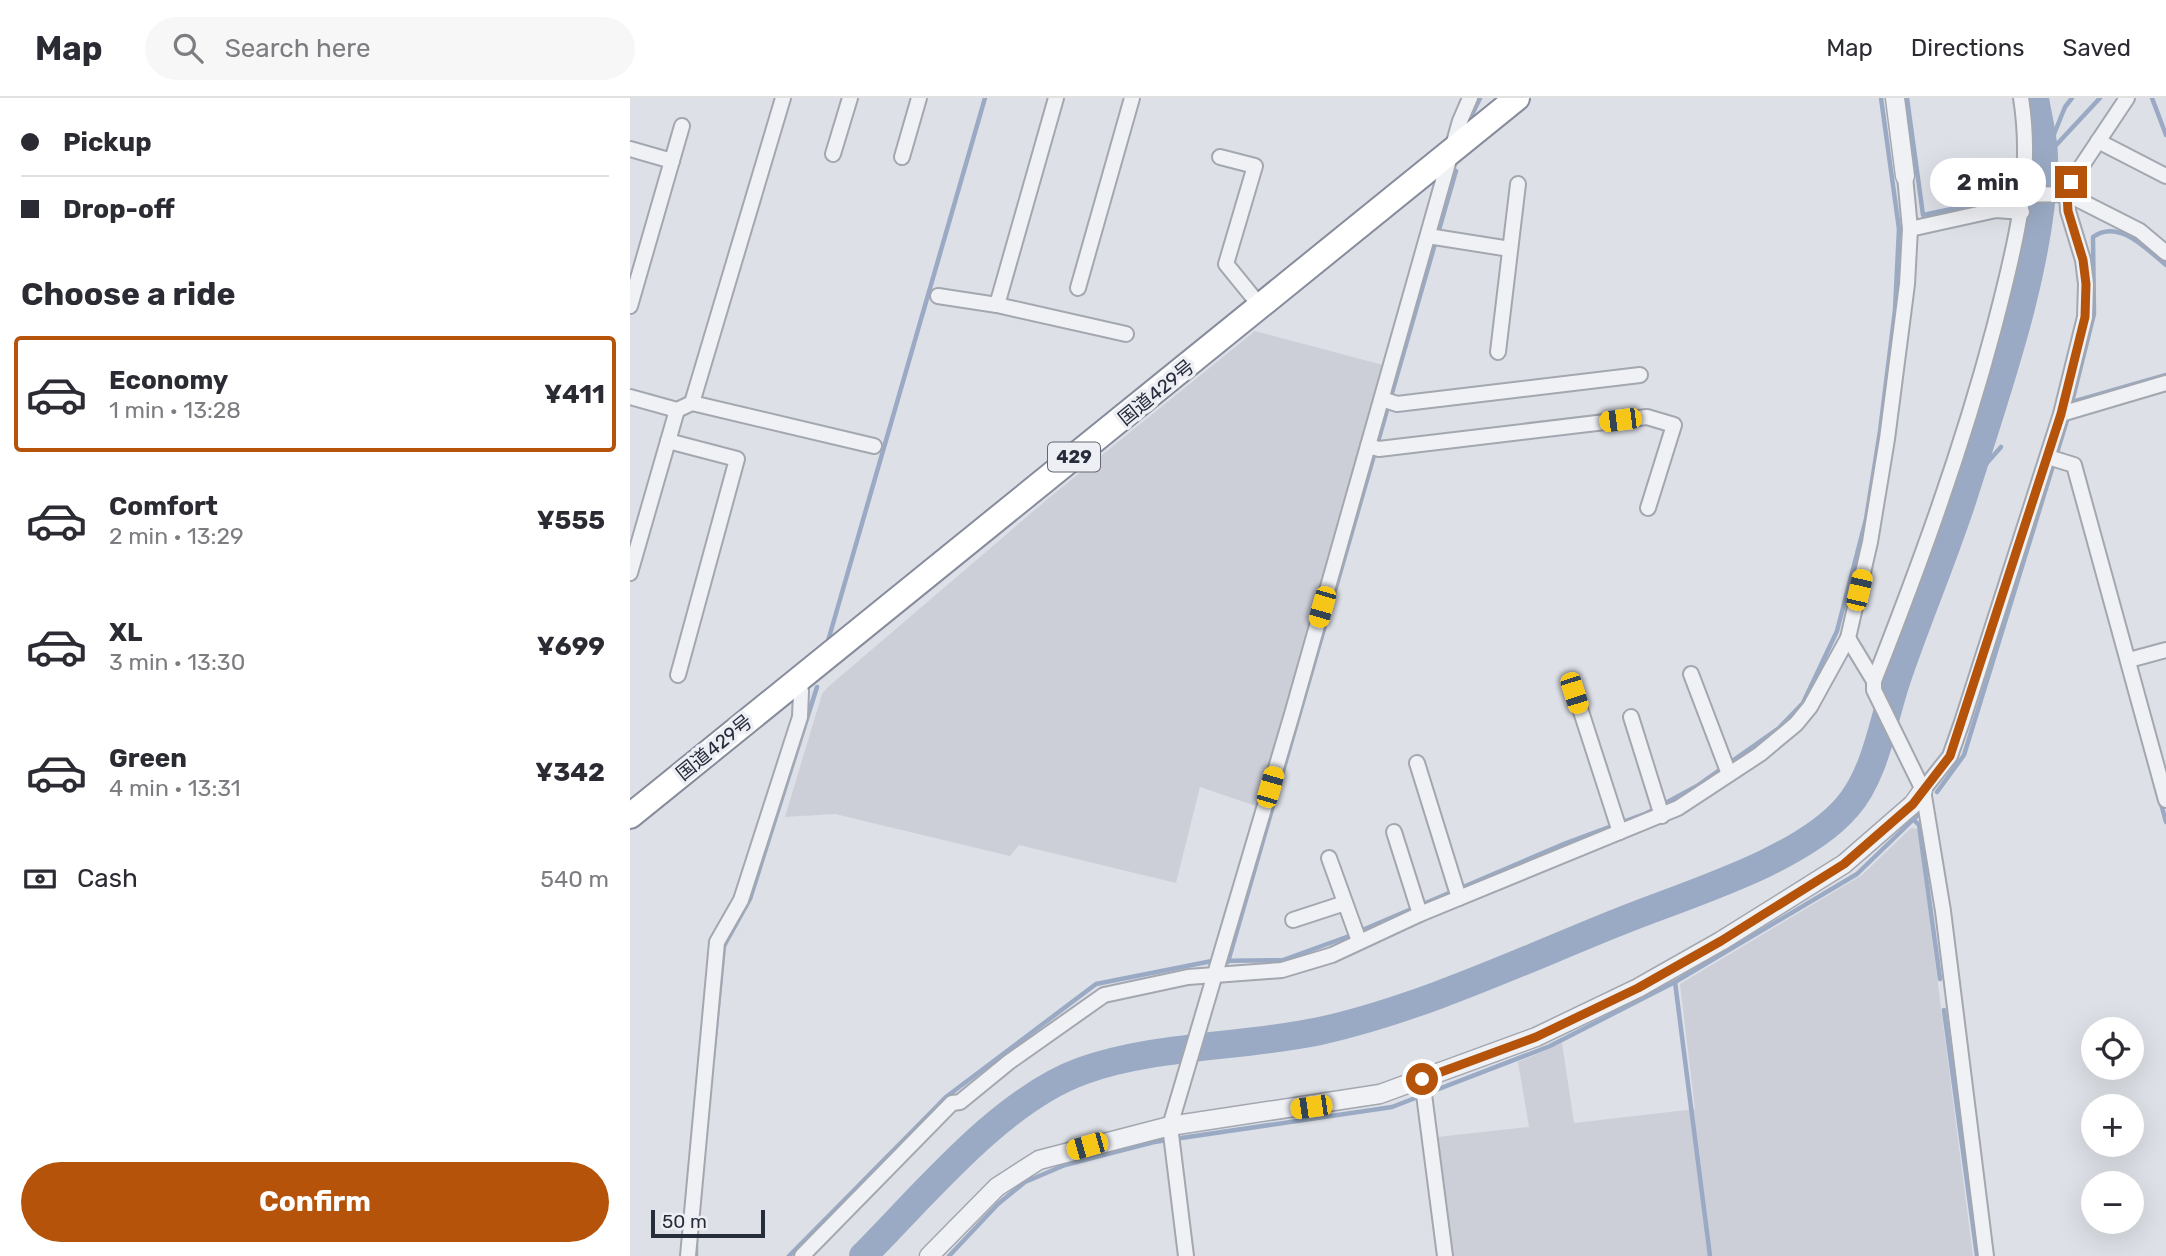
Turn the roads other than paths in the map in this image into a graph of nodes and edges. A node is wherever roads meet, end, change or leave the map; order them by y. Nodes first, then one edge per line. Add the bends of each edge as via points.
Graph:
1 (783, 98) edge
2 (850, 98) edge
3 (919, 98) edge
4 (1056, 98) edge
5 (1132, 98) edge
6 (1470, 98) edge
7 (1517, 98) edge
8 (1895, 98) edge
9 (2021, 98) edge
10 (2127, 98) edge
11 (682, 126) dead end
12 (2098, 141) junction
13 (630, 149) edge
14 (1453, 150) junction
15 (834, 154) dead end
16 (902, 157) dead end
17 (1220, 157) dead end
18 (672, 161) junction
19 (1905, 176) joint
20 (2166, 176) edge
21 (1518, 184) dead end
22 (2062, 194) junction
23 (2024, 203) junction
24 (1910, 229) junction
25 (1433, 237) junction
26 (1510, 249) junction
27 (2166, 253) edge
28 (1079, 288) dead end
29 (938, 296) dead end
30 (997, 305) junction
31 (630, 306) edge
32 (1261, 307) junction
33 (1126, 334) dead end
34 (1498, 352) dead end
35 (1640, 375) dead end
36 (2166, 383) edge
37 (630, 397) edge
38 (1386, 401) junction
39 (692, 404) junction
40 (677, 410) junction
41 (2067, 412) junction
42 (668, 441) junction
43 (874, 446) dead end
44 (1373, 448) junction
45 (2053, 459) junction
46 (1648, 508) dead end
47 (630, 573) edge
48 (1848, 638) junction
49 (2166, 650) edge
50 (2129, 660) junction
51 (1691, 674) dead end
52 (678, 675) dead end
53 (797, 680) junction
54 (1874, 685) junction
55 (1574, 693) dead end
56 (1631, 716) dead end
57 (1417, 763) dead end
58 (1726, 769) junction
59 (1923, 790) junction
60 (2166, 800) edge
61 (1660, 809) junction
62 (630, 816) edge
63 (1618, 826) junction
64 (1394, 832) dead end
65 (1329, 858) dead end
66 (1457, 891) junction
67 (1345, 904) junction
68 (1418, 908) junction
69 (1293, 920) dead end
70 (1357, 935) junction
71 (1218, 966) junction
72 (1423, 1088) junction
73 (1171, 1135) junction
74 (688, 1256) edge
75 (802, 1256) edge
76 (929, 1256) edge
77 (1186, 1256) edge
78 (1446, 1256) edge
79 (1986, 1256) edge

1 - 39 street
2 - 15 street
3 - 16 street
4 - 30 street
5 - 28 street
6 - 14 street
7 - 14 highway, 国道429号 / 429
8 - 19 street
9 - 23 street via 2026,129
10 - 12 street
11 - 18 street
12 - 20 street
12 - 22 street
13 - 18 street
14 - 25 street
14 - 32 highway, 国道429号 / 429
17 - 32 street via 1255,166 1226,264
18 - 31 street
19 - 24 street
21 - 26 street
22 - 23 street
22 - 27 street via 2140,231
22 - 41 street via 2086,284 2085,317
23 - 24 street
23 - 54 street via 1968,426
24 - 48 street via 1888,439
25 - 26 street
25 - 38 street
26 - 34 street
29 - 30 street
30 - 33 street
32 - 53 highway, 国道429号 / 429
35 - 38 street
36 - 41 street
37 - 40 street
38 - 44 street
39 - 40 street
39 - 43 street
40 - 42 street
41 - 45 street
42 - 47 street
42 - 52 street via 737,459
44 - 46 street via 1647,416 1674,425
44 - 71 street
45 - 50 street via 2074,465
45 - 59 street via 1950,756
48 - 54 street
48 - 58 street via 1796,724 1760,754
49 - 50 street
50 - 60 street
51 - 58 street
53 - 62 highway, 国道429号 / 429
53 - 74 street via 802,691 800,717 741,900 717,942
54 - 59 street
55 - 63 street
56 - 61 street
57 - 66 street
58 - 61 street
59 - 72 street via 1844,864 1721,941 1638,988
59 - 79 street via 1943,911
61 - 63 street
63 - 66 street
64 - 68 street
65 - 67 street
66 - 68 street
67 - 69 street
67 - 70 street
68 - 70 street
70 - 71 street via 1332,955 1282,970
71 - 73 street
71 - 75 street via 1104,995 960,1102 952,1103
72 - 73 street
72 - 78 street
73 - 76 street via 1039,1160 997,1187
73 - 77 street

